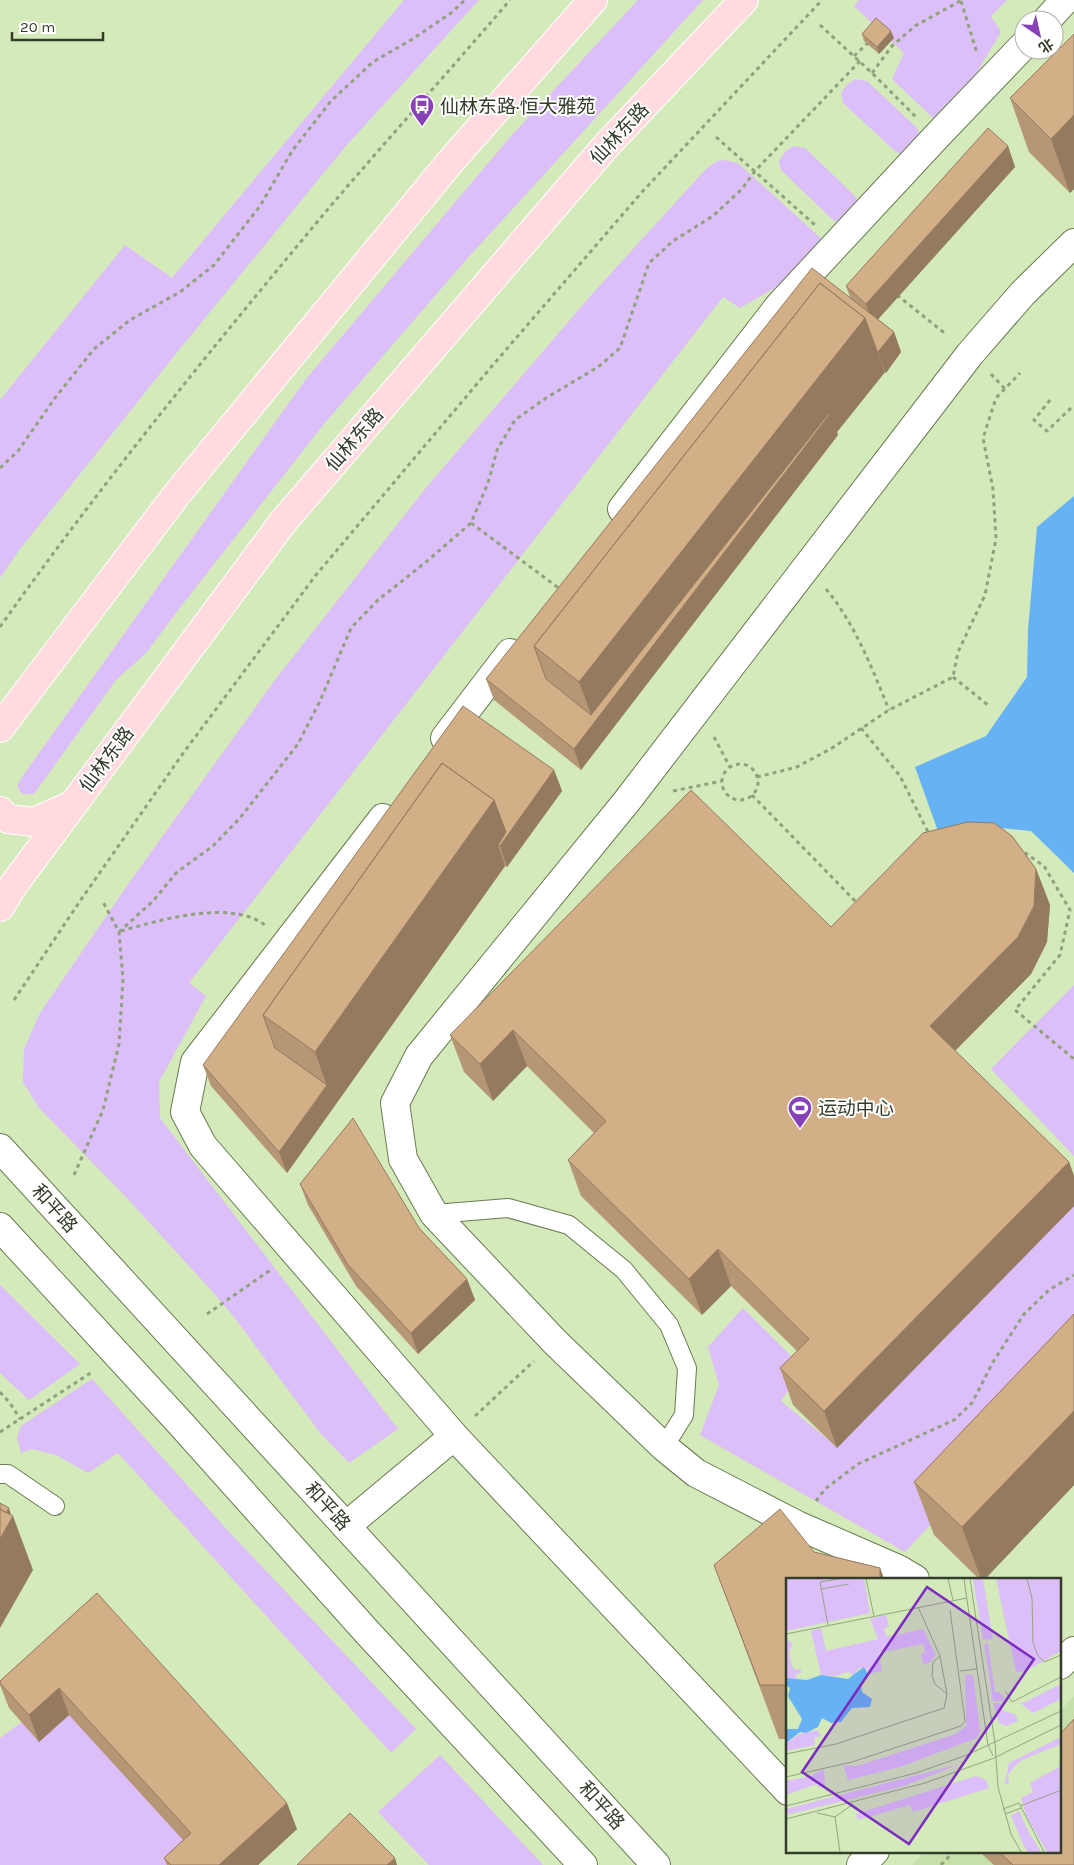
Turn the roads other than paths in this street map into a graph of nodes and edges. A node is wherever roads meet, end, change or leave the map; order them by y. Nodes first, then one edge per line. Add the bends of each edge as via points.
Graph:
1 (744, 0) edge
2 (1065, 0) edge
3 (585, 6) edge
4 (1056, 10) edge
5 (1014, 56) edge
6 (1074, 243) edge
7 (608, 526) edge
8 (524, 636) edge
9 (0, 728) edge
10 (433, 754) edge
11 (397, 801) edge
12 (72, 805) junction
13 (0, 811) edge
14 (0, 907) edge
15 (0, 1148) edge
16 (434, 1214) junction
17 (0, 1227) edge
18 (454, 1436) junction
19 (664, 1447) junction
20 (0, 1474) edge
21 (55, 1506) dead end
22 (346, 1526) junction
23 (912, 1578) edge
24 (1074, 1651) edge
25 (1062, 1663) edge
26 (786, 1789) edge
27 (874, 1852) edge
28 (583, 1865) edge
29 (656, 1865) edge
30 (861, 1865) edge

1 - 12 main road, 仙林东路 via 606,146 283,522
2 - 4 street
3 - 9 main road via 451,161 177,494
5 - 7 street via 779,306
6 - 16 street via 970,354 627,800 419,1056 395,1103 403,1159
8 - 10 street
11 - 18 street via 195,1062 185,1112 203,1146
12 - 13 main road via 34,822 8,819
12 - 14 main road, 仙林东路
15 - 22 street, 和平路
16 - 19 street via 555,1342
16 - 19 lane via 508,1208 569,1225 624,1270 669,1325 687,1368 684,1415
17 - 28 street
18 - 22 street
18 - 26 street
19 - 23 street via 696,1474
20 - 21 lane via 8,1474
22 - 29 street, 和平路
24 - 25 street
27 - 30 street

